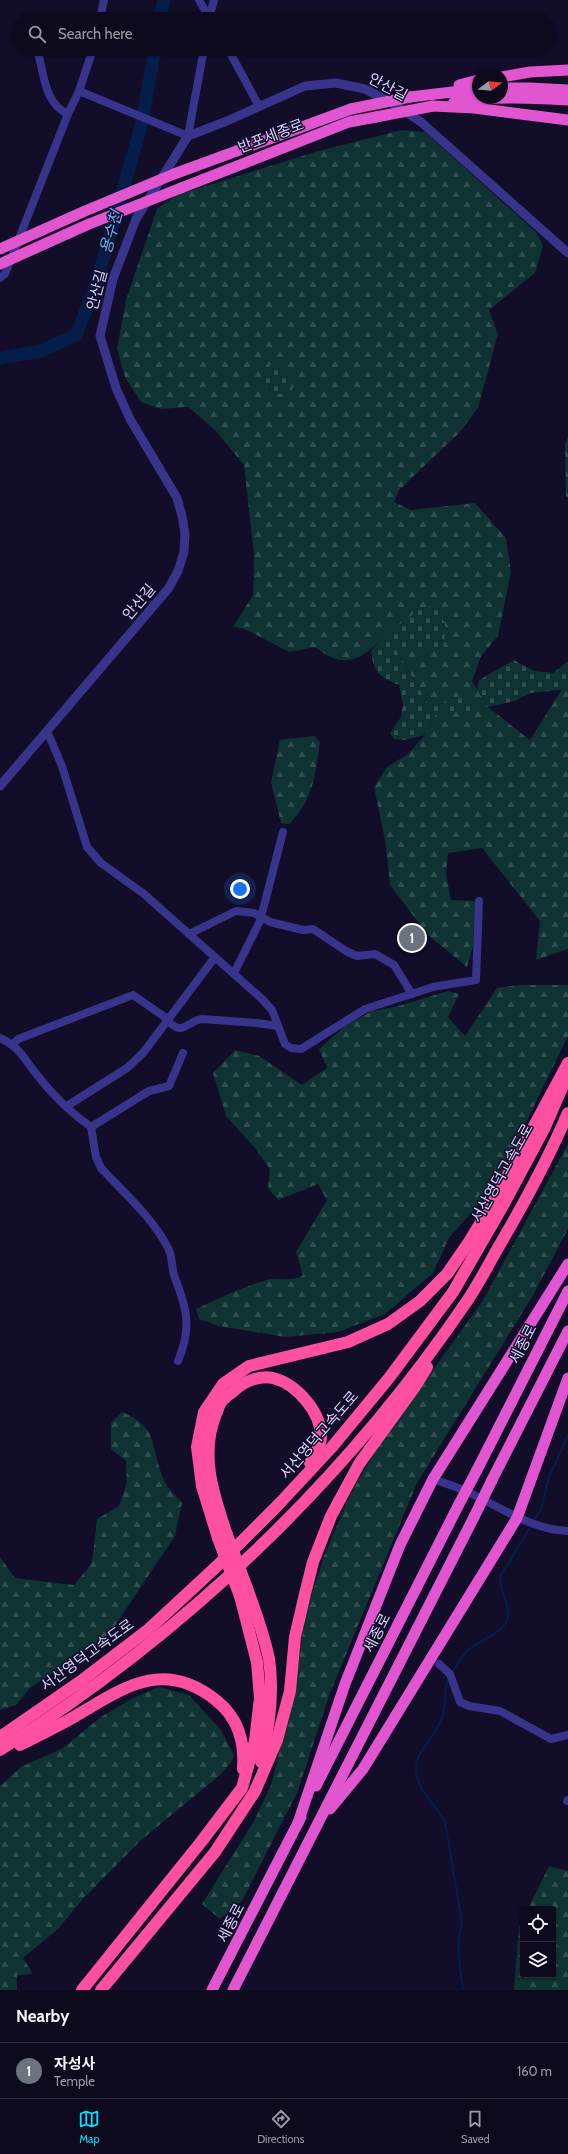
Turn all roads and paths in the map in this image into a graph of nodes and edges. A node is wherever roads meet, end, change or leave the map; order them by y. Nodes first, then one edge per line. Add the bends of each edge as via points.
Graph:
1 (104, 0) edge
2 (199, 0) edge
3 (214, 0) edge
4 (101, 12) edge
5 (206, 12) edge
6 (211, 12) edge
7 (38, 56) edge
8 (91, 56) edge
9 (203, 56) edge
10 (232, 56) edge
11 (568, 70) edge
12 (508, 75) edge
13 (472, 82) edge
14 (508, 88) edge
15 (472, 90) edge
16 (568, 90) edge
17 (79, 91) junction
18 (422, 95) junction
19 (568, 100) edge
20 (259, 106) junction
21 (434, 106) junction
22 (68, 114) junction
23 (568, 120) edge
24 (188, 136) junction
25 (0, 250) edge
26 (568, 253) edge
27 (0, 264) edge
28 (0, 278) edge
29 (46, 731) junction
30 (0, 786) edge
31 (283, 832) dead end
32 (479, 901) dead end
33 (260, 917) junction
34 (189, 934) junction
35 (215, 957) junction
36 (234, 973) junction
37 (412, 994) junction
38 (169, 1020) junction
39 (278, 1026) junction
40 (0, 1038) edge
41 (13, 1044) junction
42 (183, 1054) dead end
43 (568, 1063) edge
44 (568, 1074) edge
45 (67, 1106) junction
46 (568, 1113) edge
47 (91, 1127) junction
48 (568, 1264) edge
49 (568, 1290) edge
50 (468, 1300) junction
51 (568, 1331) edge
52 (178, 1361) dead end
53 (568, 1378) edge
54 (433, 1479) junction
55 (279, 1504) junction
56 (522, 1519) junction
57 (568, 1531) edge
58 (223, 1537) junction
59 (243, 1592) junction
60 (439, 1664) dead end
61 (568, 1735) edge
62 (0, 1737) edge
63 (0, 1750) edge
64 (0, 1755) edge
65 (242, 1788) junction
66 (255, 1791) junction
67 (298, 1823) junction
68 (316, 1827) junction
69 (82, 1990) edge
70 (102, 1990) edge
71 (212, 1990) edge
72 (233, 1990) edge

1 - 4 street
2 - 5 street, bridge
3 - 6 street
7 - 22 street via 46,87 58,110
8 - 17 street
9 - 24 street
10 - 20 street
11 - 12 highway
13 - 18 highway
14 - 16 highway
15 - 18 highway, 반포세종로
17 - 22 street
17 - 24 street
18 - 25 highway, 반포세종로, bridge via 351,109 174,174
19 - 21 highway, 반포세종로 via 477,99
20 - 24 street, 안산길
20 - 26 street, 안산길 via 305,86 336,83 365,89 421,122
21 - 23 highway via 474,108
21 - 27 highway, 반포세종로, bridge via 349,122 89,224
22 - 28 street via 5,274
24 - 29 street, 안산길 via 136,219 113,279 100,336 109,369 130,419 176,498 185,534 184,552 178,571 168,589
29 - 30 street, 안산길
29 - 34 street via 62,766 87,847 100,863 144,894
31 - 33 street
32 - 37 street via 476,980 434,987
33 - 34 street via 254,913 236,911
33 - 36 street
33 - 37 street via 303,930 313,929 358,956 375,954 394,965
34 - 35 street
35 - 36 street
35 - 38 street
36 - 39 street via 272,1010
37 - 39 street via 365,1010 301,1049 291,1048 285,1044
38 - 39 street via 179,1029 202,1019
38 - 41 street via 133,995
38 - 45 street via 143,1053 127,1068
40 - 41 street
41 - 45 street via 38,1076
42 - 47 street via 169,1086 149,1091
43 - 58 highway via 472,1236 446,1274 420,1301 388,1324 355,1339 249,1366 223,1384 204,1412 197,1447 209,1514
44 - 55 highway, 서산영덕고속도로 via 540,1136 453,1292 389,1378 332,1447
45 - 47 street
46 - 50 highway, 서산영덕고속도로 via 517,1215
47 - 52 street via 96,1157 101,1168 152,1224 169,1249 174,1275 186,1309 188,1326
48 - 54 highway
49 - 67 highway, 세종로, bridge
50 - 63 highway, 서산영덕고속도로 via 400,1391 347,1456 288,1520 230,1575 158,1637 89,1689
50 - 66 highway via 414,1388 359,1464 330,1516 313,1562 305,1594 295,1637 290,1691 279,1733
51 - 68 highway, bridge
53 - 56 highway
54 - 56 street via 472,1494
54 - 67 highway via 400,1545 345,1684
55 - 58 highway via 317,1453 321,1438 308,1401 290,1385 272,1377 252,1379 221,1402 210,1428 209,1472
55 - 62 highway, 서산영덕고속도로 via 149,1629 81,1681
56 - 57 street
56 - 68 highway via 363,1769
58 - 59 highway, bridge
59 - 65 highway via 257,1662 260,1698 258,1726
59 - 66 highway via 262,1630 269,1660 270,1689 265,1746
60 - 61 street via 451,1677 460,1702 500,1711 551,1739
64 - 65 highway via 67,1721 120,1690 147,1680 177,1680 202,1689 235,1720 244,1760
65 - 69 highway
66 - 70 highway via 215,1852
67 - 71 highway, 세종로
68 - 72 highway

